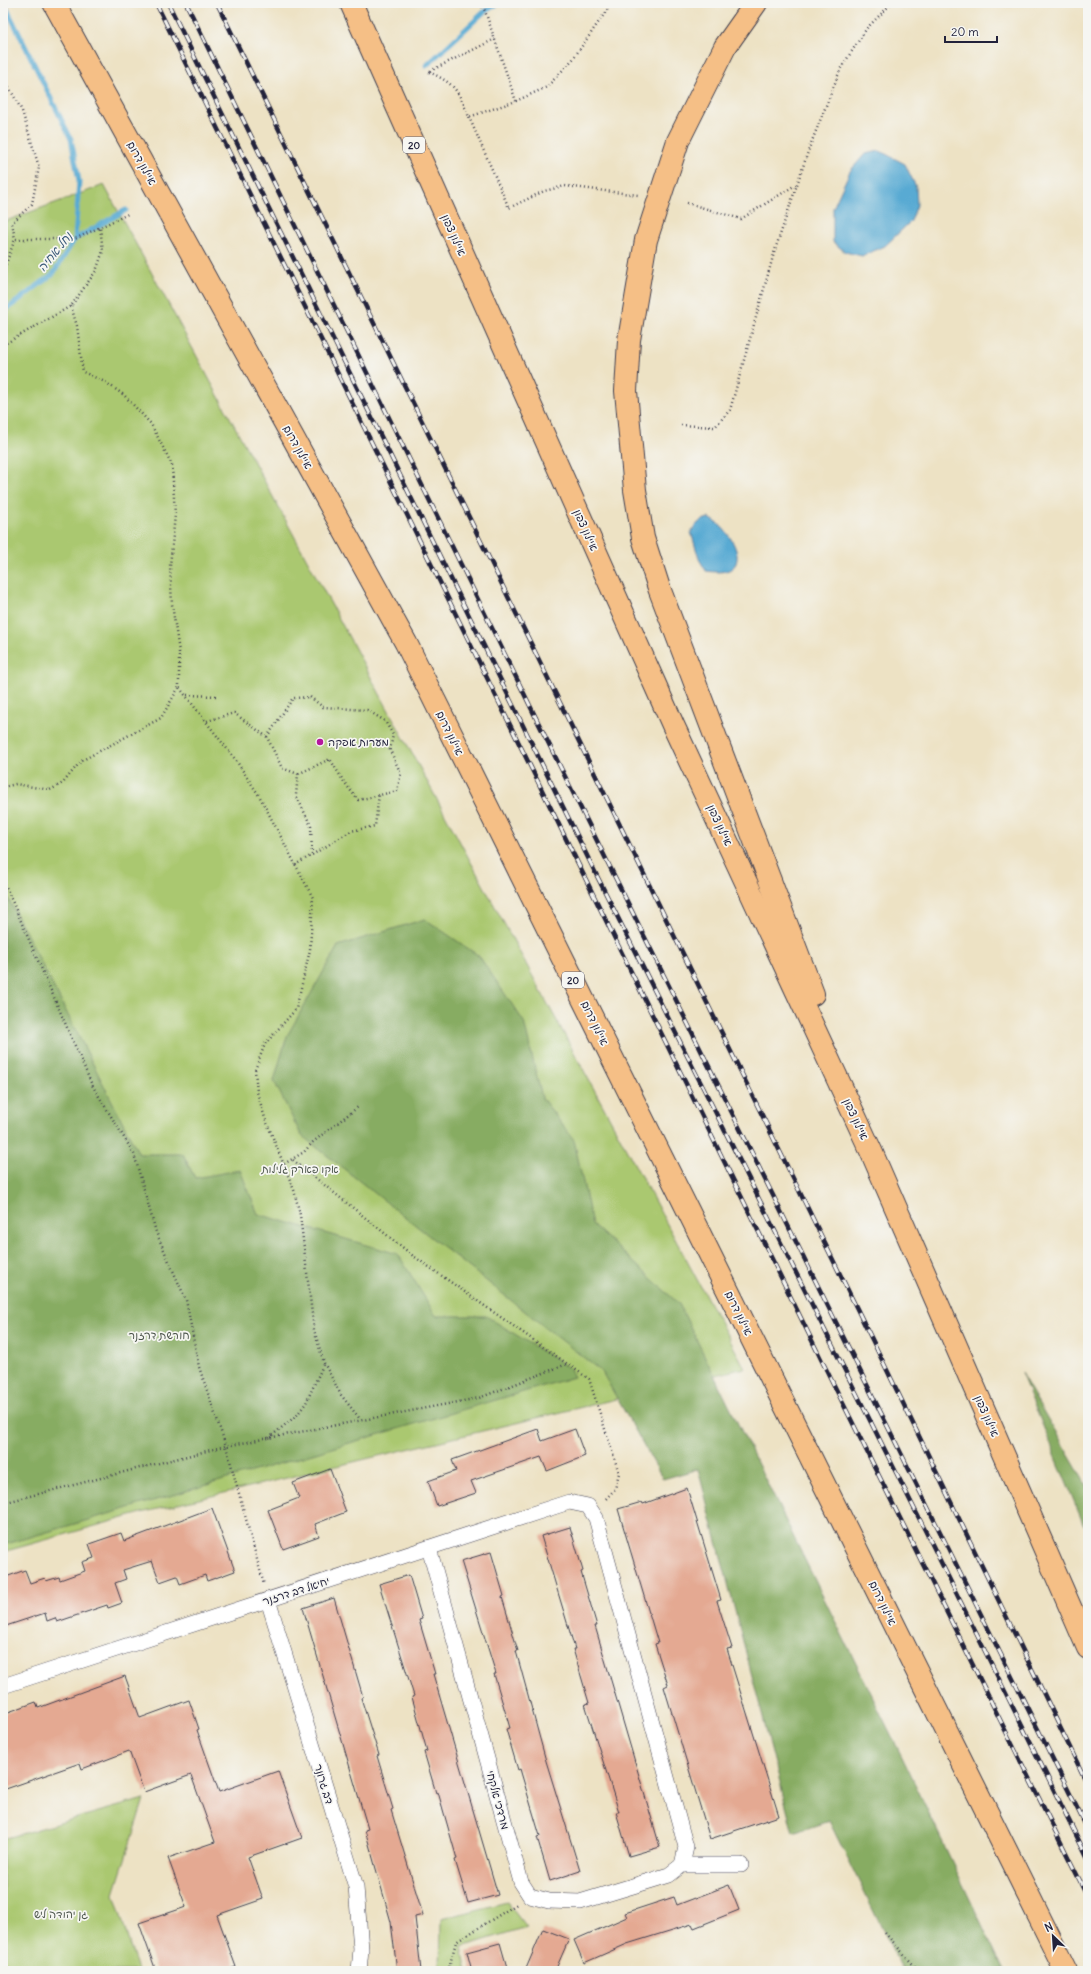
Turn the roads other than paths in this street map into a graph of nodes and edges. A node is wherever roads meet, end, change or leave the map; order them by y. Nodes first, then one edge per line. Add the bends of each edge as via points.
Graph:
1 (54, 3) edge
2 (351, 3) edge
3 (360, 3) edge
4 (756, 3) edge
5 (477, 288) junction
6 (871, 1151) junction
7 (429, 1548) junction
8 (268, 1600) junction
9 (1088, 1648) edge
10 (3, 1686) edge
11 (682, 1865) junction
12 (741, 1865) dead end
13 (359, 1971) edge
14 (1066, 1971) edge

1 - 14 highway, איילון דרום / 20 via 406,644
2 - 5 highway, איילון צפון / 20
3 - 5 highway
4 - 6 highway via 725,47 678,141 646,240 629,340 626,390 635,490 644,538 659,588
5 - 6 highway, איילון צפון / 20 via 673,725
6 - 9 highway, איילון צפון / 20
7 - 8 street, יחיאל דב דרזנר
7 - 11 street, מרדכי אלקחי via 521,1882 530,1896 549,1901 580,1902 669,1875
7 - 11 street, יחיאל דב דרזנר via 569,1502 588,1506 596,1518 686,1847
8 - 10 street, יחיאל דב דרזנר
8 - 13 street, דב גרונר via 356,1887 361,1949
11 - 12 street

